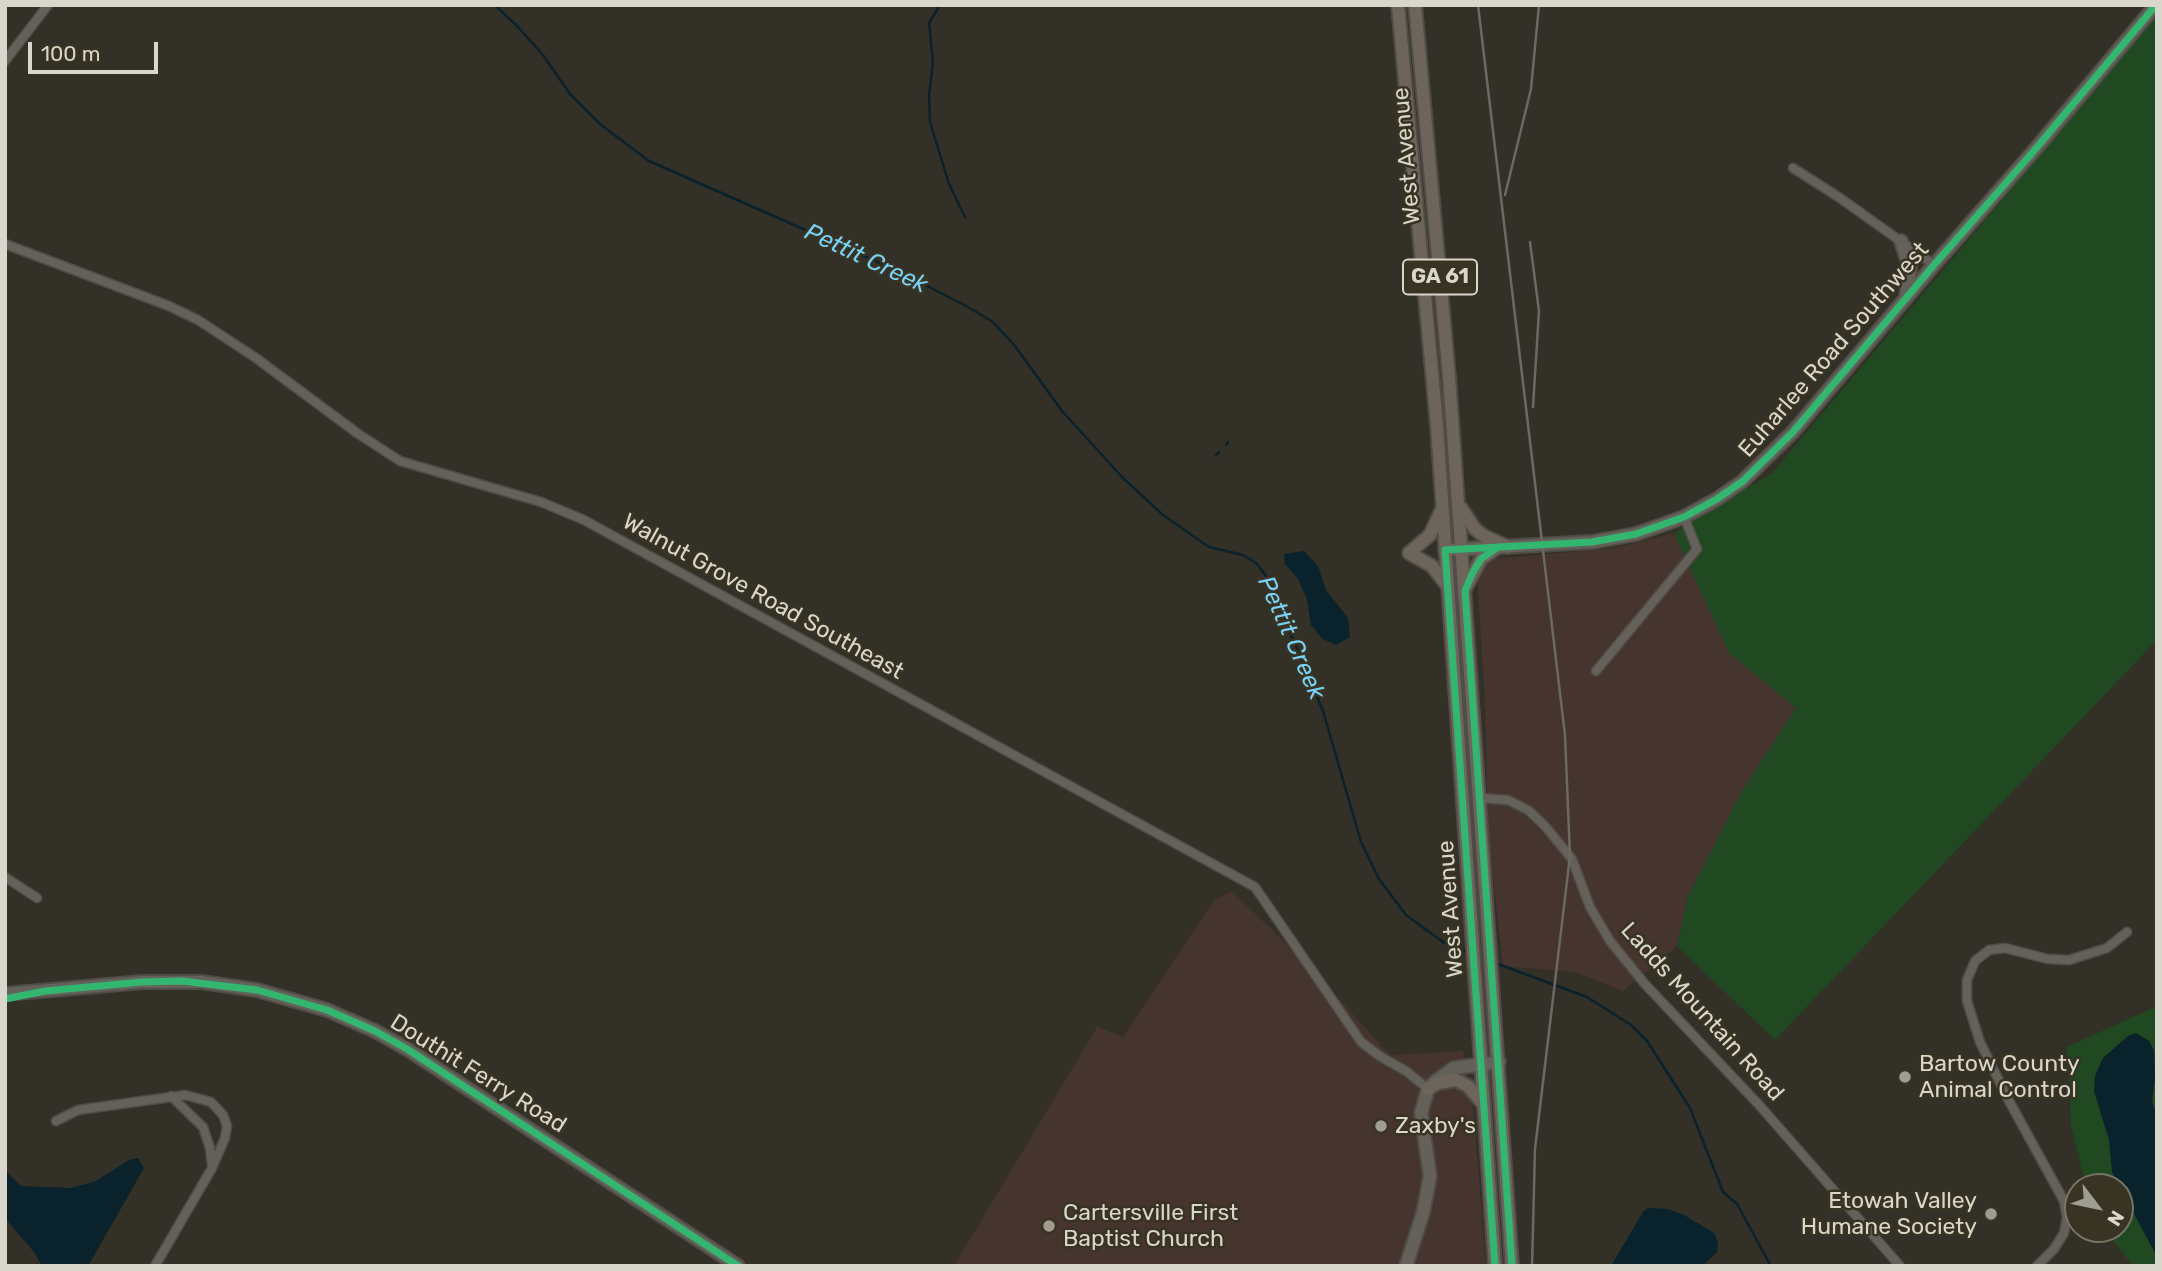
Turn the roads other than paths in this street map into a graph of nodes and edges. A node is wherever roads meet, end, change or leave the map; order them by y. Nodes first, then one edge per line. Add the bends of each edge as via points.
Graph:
1 (48, 5) edge
2 (1398, 5) edge
3 (1415, 5) edge
4 (2156, 5) edge
5 (5, 61) edge
6 (1793, 168) dead end
7 (1901, 241) junction
8 (5, 244) edge
9 (1934, 265) junction
10 (1905, 300) junction
11 (1459, 503) junction
12 (1442, 504) junction
13 (1685, 517) junction
14 (1503, 547) junction
15 (1461, 549) junction
16 (1445, 550) junction
17 (1448, 589) junction
18 (1465, 591) junction
19 (1597, 671) dead end
20 (1479, 798) junction
21 (5, 877) edge
22 (37, 898) dead end
23 (2127, 932) dead end
24 (5, 997) edge
25 (1499, 1062) junction
26 (1481, 1064) junction
27 (1428, 1089) junction
28 (171, 1096) junction
29 (1484, 1105) junction
30 (56, 1121) dead end
31 (212, 1168) junction
32 (155, 1266) edge
33 (738, 1266) edge
34 (1406, 1266) edge
35 (1495, 1266) edge
36 (1512, 1266) edge
37 (1900, 1266) edge
38 (2037, 1266) edge

1 - 5 street
2 - 12 main road, West Avenue / GA 61
3 - 11 main road, West Avenue / GA 61
4 - 9 street, Euharlee Road Southwest
6 - 7 street
7 - 9 street
7 - 10 street via 1910,269
8 - 27 street, Walnut Grove Road Southeast via 198,320 400,461 541,502 584,520 1255,887 1361,1042
9 - 10 street, Euharlee Road Southwest
10 - 13 street, Euharlee Road Southwest via 1766,461 1730,491
11 - 14 main road via 1475,529
11 - 15 main road, West Avenue / GA 61
12 - 16 main road, West Avenue / GA 61
12 - 17 main road via 1430,535 1409,553 1432,566
13 - 14 street, Euharlee Road Southwest via 1606,540
13 - 19 street via 1697,549
14 - 15 street, Euharlee Road Southwest
14 - 18 main road via 1481,559
15 - 16 street, Euharlee Road Southwest
15 - 18 main road, West Avenue / GA 61
16 - 17 main road, West Avenue / GA 61
17 - 26 main road, West Avenue / GA 61
18 - 20 main road, West Avenue / GA 61
20 - 25 main road, West Avenue / GA 61
20 - 37 street, Ladds Mountain Road via 1508,800 1545,826 1574,861 1590,907 1610,942
21 - 22 street
23 - 38 street via 2107,948 2069,960 2005,948 1989,950 1975,961 1968,980 1967,1001 1980,1042 2064,1201 2064,1233
24 - 33 street, Douthit Ferry Road via 142,982 201,982 284,996 344,1016 438,1068
25 - 26 street
25 - 36 main road, West Avenue / GA 61
26 - 27 street via 1454,1069
26 - 29 main road, West Avenue / GA 61
27 - 29 main road via 1456,1080 1468,1086
27 - 34 street via 1421,1113 1430,1175
28 - 30 street via 78,1110
28 - 31 street via 203,1128
28 - 31 street via 211,1102 223,1115 225,1138
29 - 35 main road, West Avenue / GA 61
31 - 32 street

